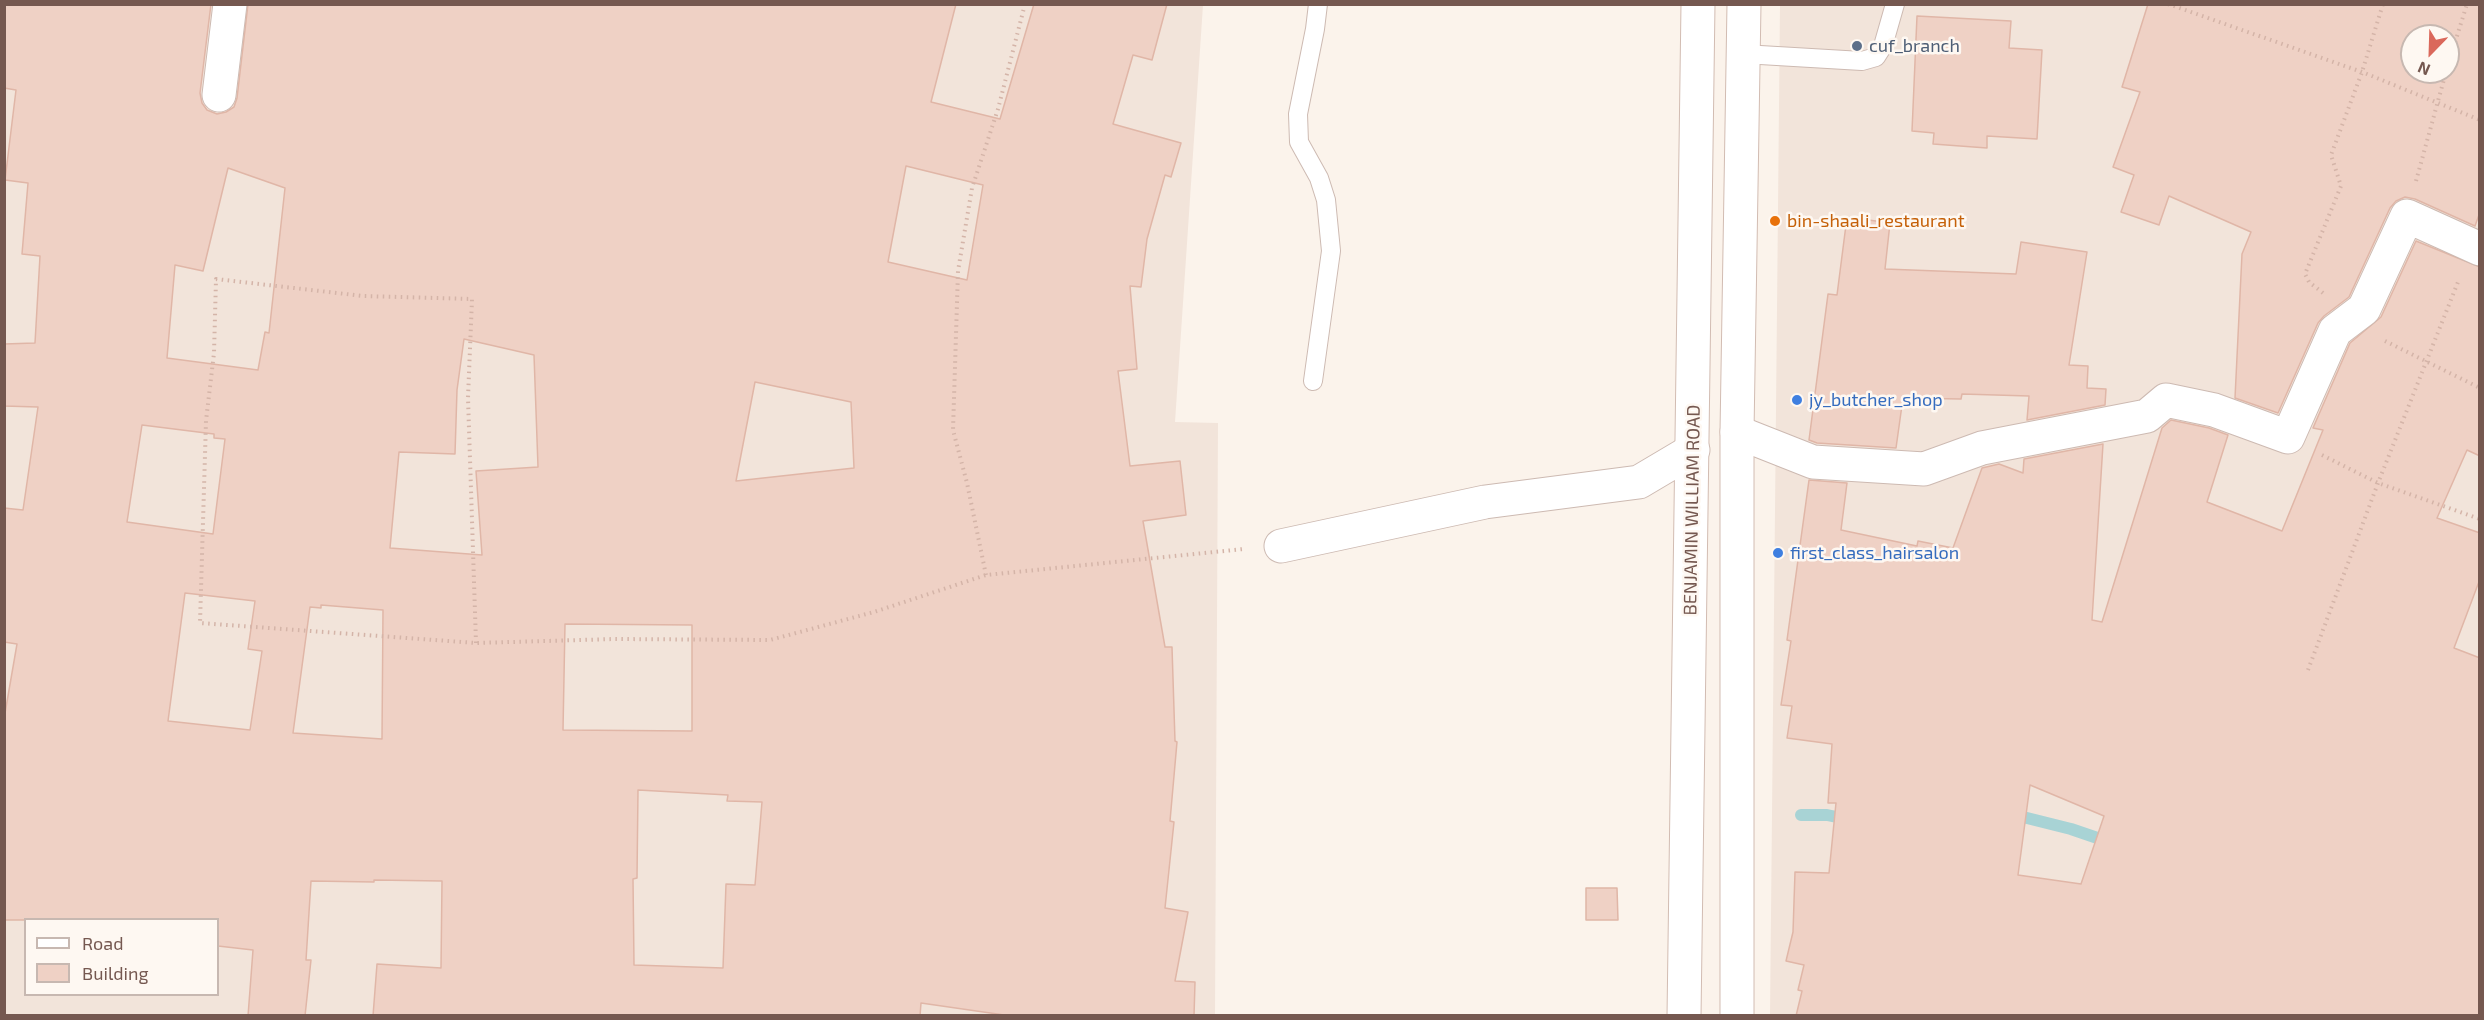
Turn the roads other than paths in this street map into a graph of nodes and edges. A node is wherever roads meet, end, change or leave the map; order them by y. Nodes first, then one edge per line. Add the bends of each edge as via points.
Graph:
1 (230, 4) edge
2 (1318, 4) edge
3 (1698, 4) edge
4 (1744, 4) edge
5 (1895, 4) edge
6 (1743, 54) junction
7 (219, 95) dead end
8 (2476, 247) edge
9 (1313, 381) dead end
10 (1737, 432) junction
11 (1693, 450) junction
12 (1281, 546) road end
13 (1684, 1016) edge
14 (1737, 1016) edge

1 - 7 main road
2 - 9 lane via 1298,114 1299,142 1326,200 1331,251
3 - 11 main road, BENJAMIN WILLIAM ROAD
4 - 6 main road
5 - 6 lane via 1876,57 1862,60
6 - 10 main road
8 - 10 main road via 2407,216 2364,309 2341,326 2288,437 2214,410 2166,400 2147,416 1982,448 1924,469 1813,462
10 - 14 main road
11 - 12 main road via 1639,482 1485,502
11 - 13 main road, BENJAMIN WILLIAM ROAD

